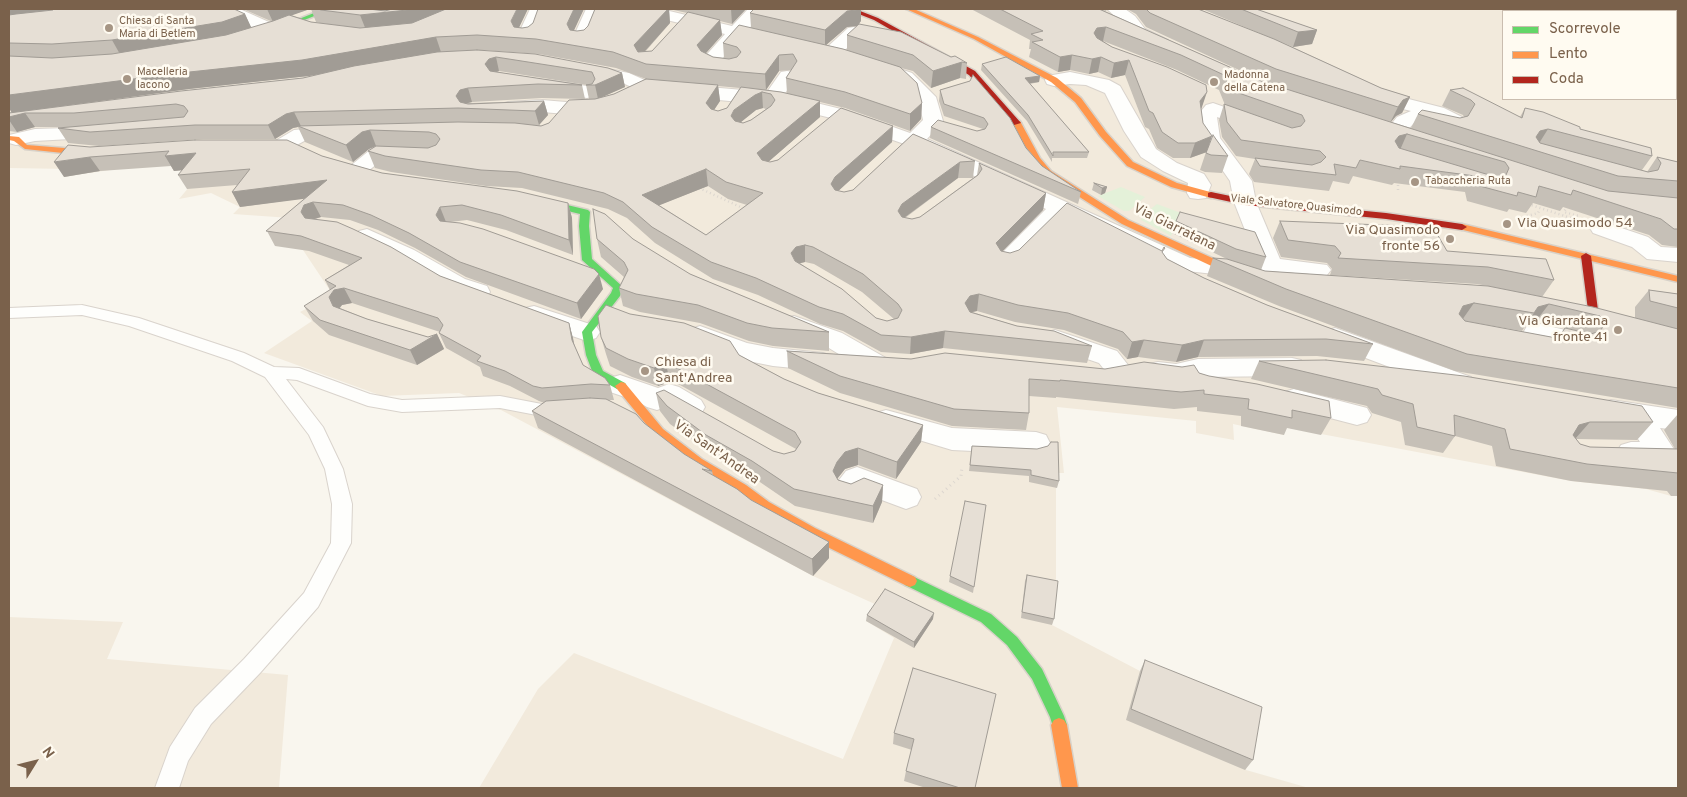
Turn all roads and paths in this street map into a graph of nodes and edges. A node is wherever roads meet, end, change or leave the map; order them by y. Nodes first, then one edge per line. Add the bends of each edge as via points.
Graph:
1 (217, 9) edge
2 (538, 9) edge
3 (594, 9) edge
4 (624, 9) edge
5 (706, 9) edge
6 (850, 9) edge
7 (909, 9) edge
8 (332, 11) edge
9 (754, 13) edge
10 (1110, 14) edge
11 (688, 21) junction
12 (296, 22) junction
13 (317, 29) edge
14 (274, 30) junction
15 (735, 32) junction
16 (672, 34) edge
17 (256, 36) edge
18 (526, 37) edge
19 (581, 40) edge
20 (896, 42) edge
21 (787, 44) edge
22 (813, 50) edge
23 (1177, 51) edge
24 (830, 54) junction
25 (568, 66) edge
26 (730, 68) edge
27 (787, 76) edge
28 (1054, 80) junction
29 (1354, 84) edge
30 (645, 88) junction
31 (624, 98) edge
32 (518, 101) edge
33 (778, 101) junction
34 (566, 108) junction
35 (490, 109) edge
36 (51, 116) edge
37 (550, 128) edge
38 (1271, 130) edge
39 (116, 132) edge
40 (358, 132) edge
41 (1395, 132) joint
42 (11, 133) edge
43 (906, 144) junction
44 (274, 148) joint
45 (302, 149) edge
46 (109, 154) edge
47 (425, 156) edge
48 (1227, 163) junction
49 (1255, 166) edge
50 (357, 171) edge
51 (696, 185) edge
52 (1198, 192) junction
53 (1398, 193) dead end
54 (522, 197) edge
55 (1245, 202) junction
56 (1526, 204) edge
57 (1060, 208) junction
58 (747, 210) edge
59 (1592, 225) joint
60 (349, 229) edge
61 (1678, 255) edge
62 (1586, 256) junction
63 (1007, 260) edge
64 (570, 264) edge
65 (1319, 270) dead end
66 (607, 278) junction
67 (1258, 279) edge
68 (1678, 279) edge
69 (1220, 280) junction
70 (9, 313) edge
71 (774, 315) edge
72 (1594, 318) edge
73 (1314, 329) edge
74 (682, 330) edge
75 (587, 332) junction
76 (1030, 334) edge
77 (1491, 336) edge
78 (1576, 341) edge
79 (743, 351) junction
80 (1317, 367) edge
81 (1118, 370) junction
82 (1355, 371) edge
83 (271, 373) junction
84 (1080, 373) edge
85 (1176, 373) junction
86 (1452, 382) junction
87 (788, 384) edge
88 (1487, 389) edge
89 (620, 398) junction
90 (1590, 406) edge
91 (575, 409) edge
92 (866, 414) edge
93 (1637, 414) junction
94 (1357, 415) dead end
95 (710, 417) edge
96 (1678, 420) edge
97 (659, 432) junction
98 (952, 439) junction
99 (1036, 443) dead end
100 (1604, 452) edge
101 (850, 488) edge
102 (906, 497) joint
103 (167, 788) edge
104 (1070, 788) edge

1 - 14 street via 236,13
2 - 18 street
3 - 19 street
4 - 11 street via 650,11
5 - 11 street
6 - 69 street, Via Giarratana via 876,19 972,73 1020,126 1036,159 1048,174
7 - 28 street, Viale Salvatore Quasimodo via 976,38
8 - 12 street
9 - 15 street
10 - 23 street via 1129,20 1139,33
11 - 15 street
11 - 16 street
12 - 13 street
12 - 14 street
14 - 17 street
15 - 21 street
15 - 26 street via 710,61
20 - 24 street via 854,32
22 - 24 street
24 - 43 street via 906,77 936,95 941,124
25 - 30 street via 616,74
27 - 33 street
28 - 52 street, Viale Salvatore Quasimodo via 1078,100 1130,164 1158,179
28 - 52 street via 1087,80 1113,90 1148,152 1196,179 1200,185
29 - 41 street via 1382,98 1437,112 1455,122 1452,126 1412,117
30 - 31 street
30 - 33 street via 730,103
32 - 34 street via 532,84 592,100
33 - 43 street
34 - 35 street
34 - 37 street
36 - 42 street
38 - 48 street via 1212,104 1207,116 1210,138
39 - 42 street
40 - 44 street via 301,134
41 - 53 path via 1396,153 1400,158
42 - 46 street via 25,147
43 - 57 street
44 - 45 street
47 - 50 street via 377,154
48 - 49 street
48 - 55 street via 1241,181
51 - 58 path
52 - 55 street, Viale Salvatore Quasimodo
54 - 66 street via 595,216 584,226 587,260
55 - 62 street, Viale Salvatore Quasimodo via 1460,226
55 - 65 street via 1271,266
56 - 59 path
57 - 63 street
57 - 69 street via 1102,227 1115,241
59 - 61 street via 1640,242 1655,254
60 - 75 street via 406,255 456,284
62 - 68 street, Viale Salvatore Quasimodo
62 - 72 street
64 - 66 street
66 - 75 street via 618,287 616,314
67 - 69 street, Via Giarratana
70 - 83 lane via 82,310 133,322 238,357
71 - 79 street via 889,365 773,357
73 - 86 street
74 - 79 street
75 - 89 street, Via Sant'Andrea via 598,373
76 - 81 street via 1054,338 1108,357
77 - 78 street via 1538,344 1536,332
79 - 87 street via 751,364
80 - 85 street via 1198,368
81 - 84 street via 1100,375
81 - 85 street via 1138,368
82 - 86 street
83 - 91 lane via 299,374 368,400 402,406 500,402 546,411
83 - 103 lane via 318,432 334,469 342,504 342,543 311,600 203,716 178,755
85 - 94 street via 1189,379 1264,392
86 - 88 street
89 - 95 street via 647,394 657,400 669,394
89 - 97 lane
89 - 97 street, Via Sant'Andrea
90 - 93 street
92 - 98 street
93 - 96 street
93 - 100 street via 1662,454
97 - 104 street, Via Sant'Andrea via 698,462 810,532 986,618 1012,641 1036,674 1057,716
98 - 99 street
98 - 102 path via 964,446 961,476 936,500
101 - 102 street via 857,479

